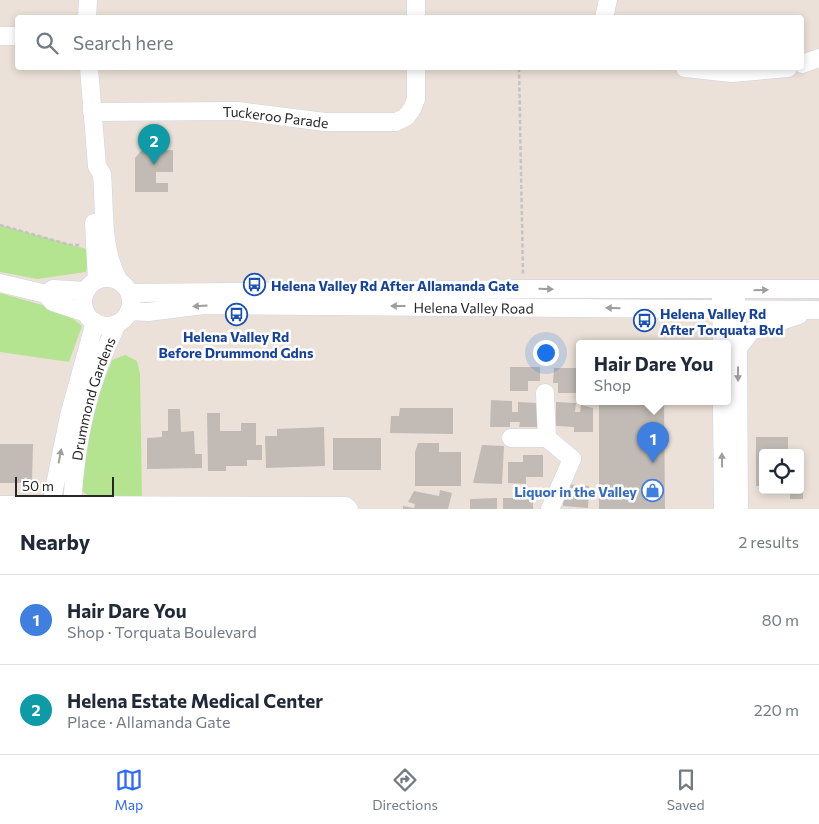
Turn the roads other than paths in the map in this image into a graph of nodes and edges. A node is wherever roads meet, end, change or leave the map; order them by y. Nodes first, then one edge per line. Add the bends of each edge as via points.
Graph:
1 (88, 0) edge
2 (416, 0) edge
3 (608, 0) edge
4 (88, 15) edge
5 (416, 15) edge
6 (605, 15) edge
7 (0, 36) edge
8 (15, 36) edge
9 (819, 58) edge
10 (804, 63) edge
11 (89, 70) edge
12 (416, 70) edge
13 (704, 70) edge
14 (766, 70) edge
15 (92, 112) junction
16 (97, 166) junction
17 (0, 283) edge
18 (91, 286) junction
19 (124, 287) junction
20 (819, 289) edge
21 (728, 290) junction
22 (46, 294) junction
23 (729, 309) junction
24 (818, 310) edge
25 (123, 317) junction
26 (91, 318) junction
27 (730, 340) edge
28 (731, 345) edge
29 (731, 364) edge
30 (545, 393) dead end
31 (722, 405) edge
32 (75, 418) junction
33 (511, 438) dead end
34 (547, 438) junction
35 (0, 504) edge
36 (51, 504) junction
37 (72, 505) junction
38 (114, 507) edge
39 (349, 509) edge
40 (550, 509) edge
41 (723, 509) edge
42 (739, 509) edge

1 - 4 street
2 - 5 street
3 - 6 street
7 - 8 street
9 - 10 street
11 - 15 street
12 - 15 street, Tuckeroo Parade via 416,99 406,116 396,122 325,122 238,111
13 - 14 street via 732,73
15 - 16 street
16 - 18 street via 93,174 95,245
16 - 19 street via 102,174 112,268
17 - 22 street
18 - 19 street via 108,278
18 - 22 street via 53,289
18 - 26 street via 84,302
19 -> 21 street, Helena Valley Road
19 - 25 street via 131,304
21 -> 20 street, Helena Valley Road
21 - 23 street
22 - 26 street via 53,302
23 - 24 street, Helena Valley Road
23 -> 25 street, Helena Valley Road via 204,305
23 - 27 street
24 - 28 street via 751,331
25 - 26 street via 106,326
25 - 32 street, Drummond Gardens via 105,348
26 - 32 street, Drummond Gardens
29 -> 42 street
30 - 34 street
41 -> 31 street
36 -> 32 street, Drummond Gardens
32 - 37 street, Drummond Gardens
33 - 34 street
34 - 40 street via 572,459
35 - 36 street
36 - 37 street
37 - 38 street
38 - 39 street via 346,506

